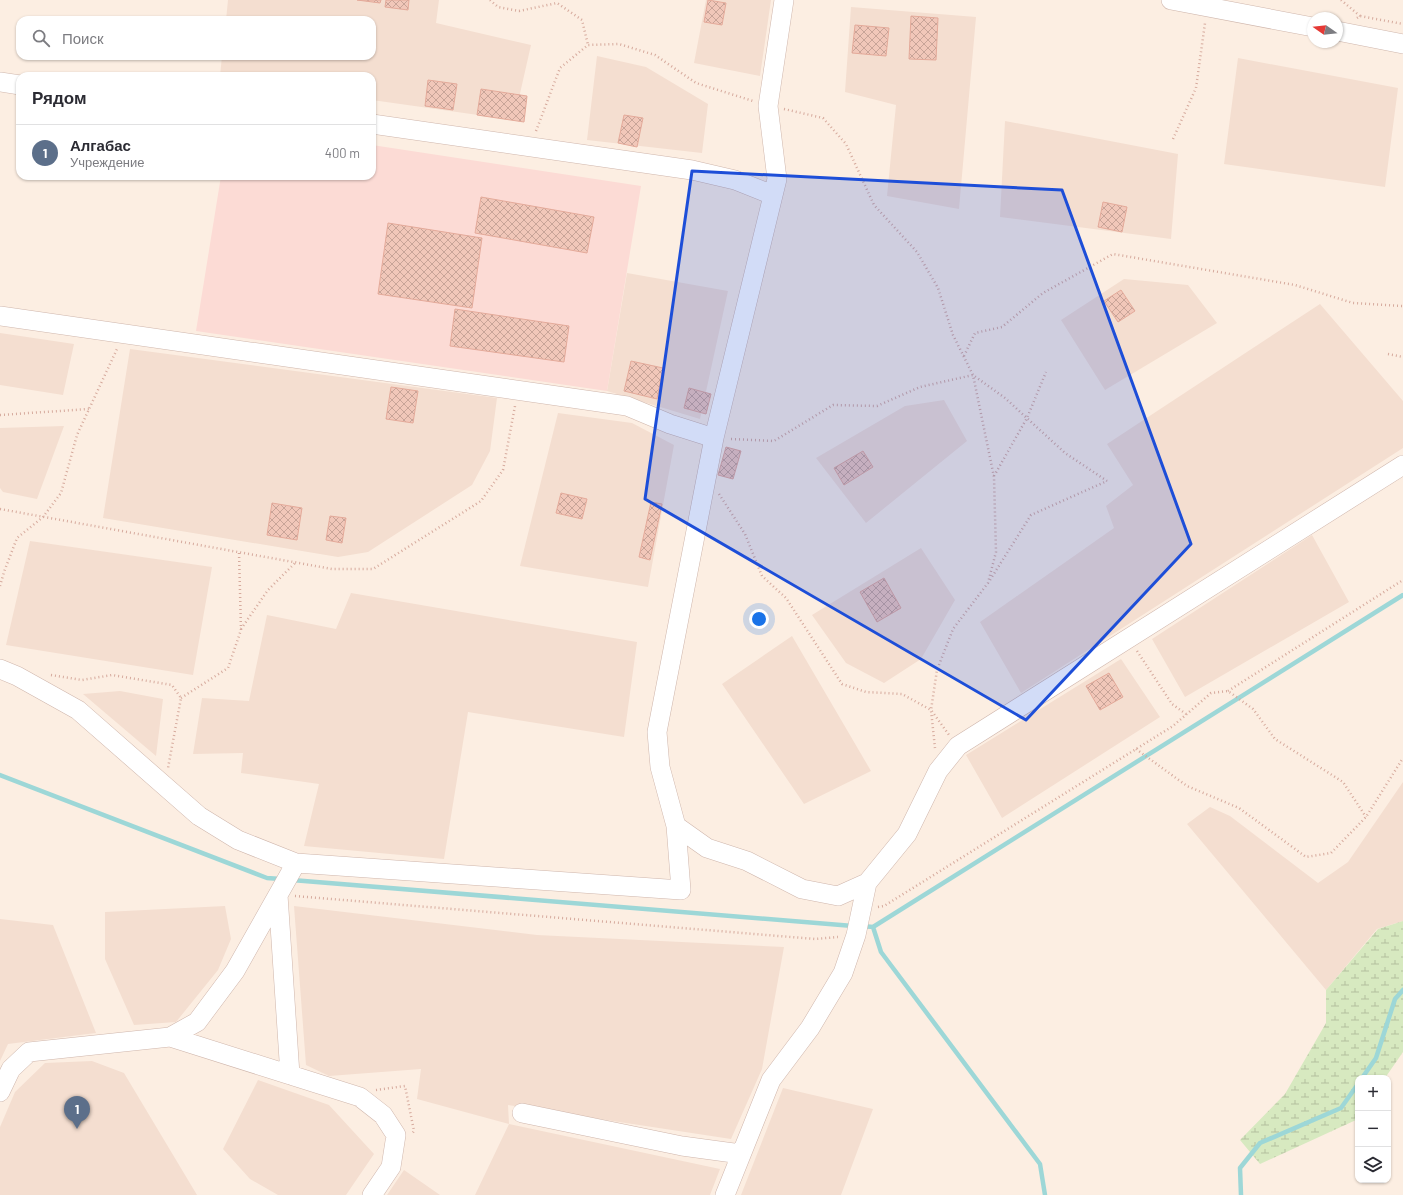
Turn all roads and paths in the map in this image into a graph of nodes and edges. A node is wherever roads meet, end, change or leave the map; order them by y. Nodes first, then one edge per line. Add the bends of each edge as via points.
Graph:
1 (490, 0) edge
2 (784, 0) edge
3 (1171, 0) edge
4 (1341, 0) edge
5 (1208, 7) junction
6 (1360, 16) dead end
7 (1307, 26) edge
8 (1343, 32) edge
9 (1403, 44) edge
10 (588, 45) junction
11 (0, 82) edge
12 (16, 84) edge
13 (768, 106) junction
14 (376, 125) edge
15 (1173, 139) dead end
16 (531, 147) junction
17 (773, 195) junction
18 (1403, 306) edge
19 (0, 316) edge
20 (124, 334) junction
21 (1388, 354) dead end
22 (964, 356) junction
23 (1403, 357) edge
24 (1046, 372) dead end
25 (973, 375) junction
26 (518, 390) junction
27 (89, 409) junction
28 (0, 415) edge
29 (1027, 418) junction
30 (714, 438) junction
31 (1403, 465) edge
32 (707, 476) junction
33 (994, 477) junction
34 (0, 509) edge
35 (43, 517) junction
36 (239, 552) junction
37 (295, 563) junction
38 (1403, 580) edge
39 (988, 583) junction
40 (0, 586) edge
41 (241, 630) junction
42 (1129, 638) junction
43 (0, 669) edge
44 (45, 674) dead end
45 (1228, 691) junction
46 (181, 698) junction
47 (931, 710) junction
48 (1186, 714) junction
49 (958, 746) junction
50 (1136, 749) junction
51 (1403, 758) edge
52 (938, 771) junction
53 (165, 786) junction
54 (1366, 817) junction
55 (676, 826) junction
56 (296, 863) junction
57 (867, 883) junction
58 (278, 895) junction
59 (860, 912) junction
60 (856, 935) junction
61 (170, 1038) junction
62 (290, 1075) junction
63 (0, 1092) edge
64 (522, 1113) dead end
65 (741, 1154) junction
66 (372, 1195) edge
67 (725, 1195) edge

1 - 10 path via 498,7 519,11 557,3 582,20
2 - 13 street
3 - 5 street
4 - 6 path
5 - 7 street
5 - 15 path via 1196,88
8 - 9 street
10 - 13 path via 619,44 655,55 696,82
10 - 16 path via 560,68
11 - 12 street
13 - 17 street via 777,179
13 - 22 path via 823,118 846,144 874,205 917,252 938,288 953,335
14 - 16 street
16 - 17 street via 692,170 735,180
17 - 30 street
18 - 22 path via 1353,303 1295,285 1113,254 1043,294 1002,327 974,333
19 - 20 street
20 - 26 street
20 - 27 path
21 - 23 path
22 - 25 path
24 - 29 path
25 - 29 path
25 - 30 path via 920,387 877,406 833,406 774,441
25 - 33 path
26 - 30 street via 627,406 670,424
26 - 37 path via 503,470 481,501 373,569 332,569
27 - 28 path
27 - 35 path via 77,435 61,493
29 - 33 path
29 - 39 path via 1065,453 1107,481 1031,515
30 - 32 street
31 - 42 street
32 - 47 path via 745,534 762,576 786,598 842,684 866,692 902,694
32 - 55 street via 657,732 660,767
33 - 39 path via 996,552
34 - 35 path
35 - 36 path
35 - 40 path via 17,538
36 - 37 path
36 - 41 path
37 - 41 path via 268,590
38 - 45 path
39 - 47 path via 952,629 937,670
41 - 46 path via 228,668
42 - 48 path via 1172,704
42 - 49 street
43 - 53 street via 78,710
44 - 46 path via 82,680 112,676 172,685
45 - 48 path via 1211,693
45 - 54 path via 1253,709 1275,739 1344,782
46 - 53 path
47 - 49 path
47 - 52 path
48 - 50 path via 1173,726
49 - 52 street
50 - 54 path via 1188,786 1239,808 1306,857 1331,853
50 - 59 path via 884,906
51 - 54 path
52 - 57 street via 907,834
53 - 56 street via 200,816 238,840
55 - 56 street via 681,890
55 - 57 street via 707,848 747,861 802,889 838,896
56 - 58 street
57 - 59 street
58 - 60 path via 815,939
58 - 61 street via 235,971 197,1022
58 - 62 street
59 - 60 street
60 - 65 street via 842,973 810,1028 771,1080
61 - 62 street
61 - 63 street via 29,1052 11,1069
62 - 66 street via 360,1097 383,1115 396,1135 391,1167
64 - 65 street via 682,1146
65 - 67 street

